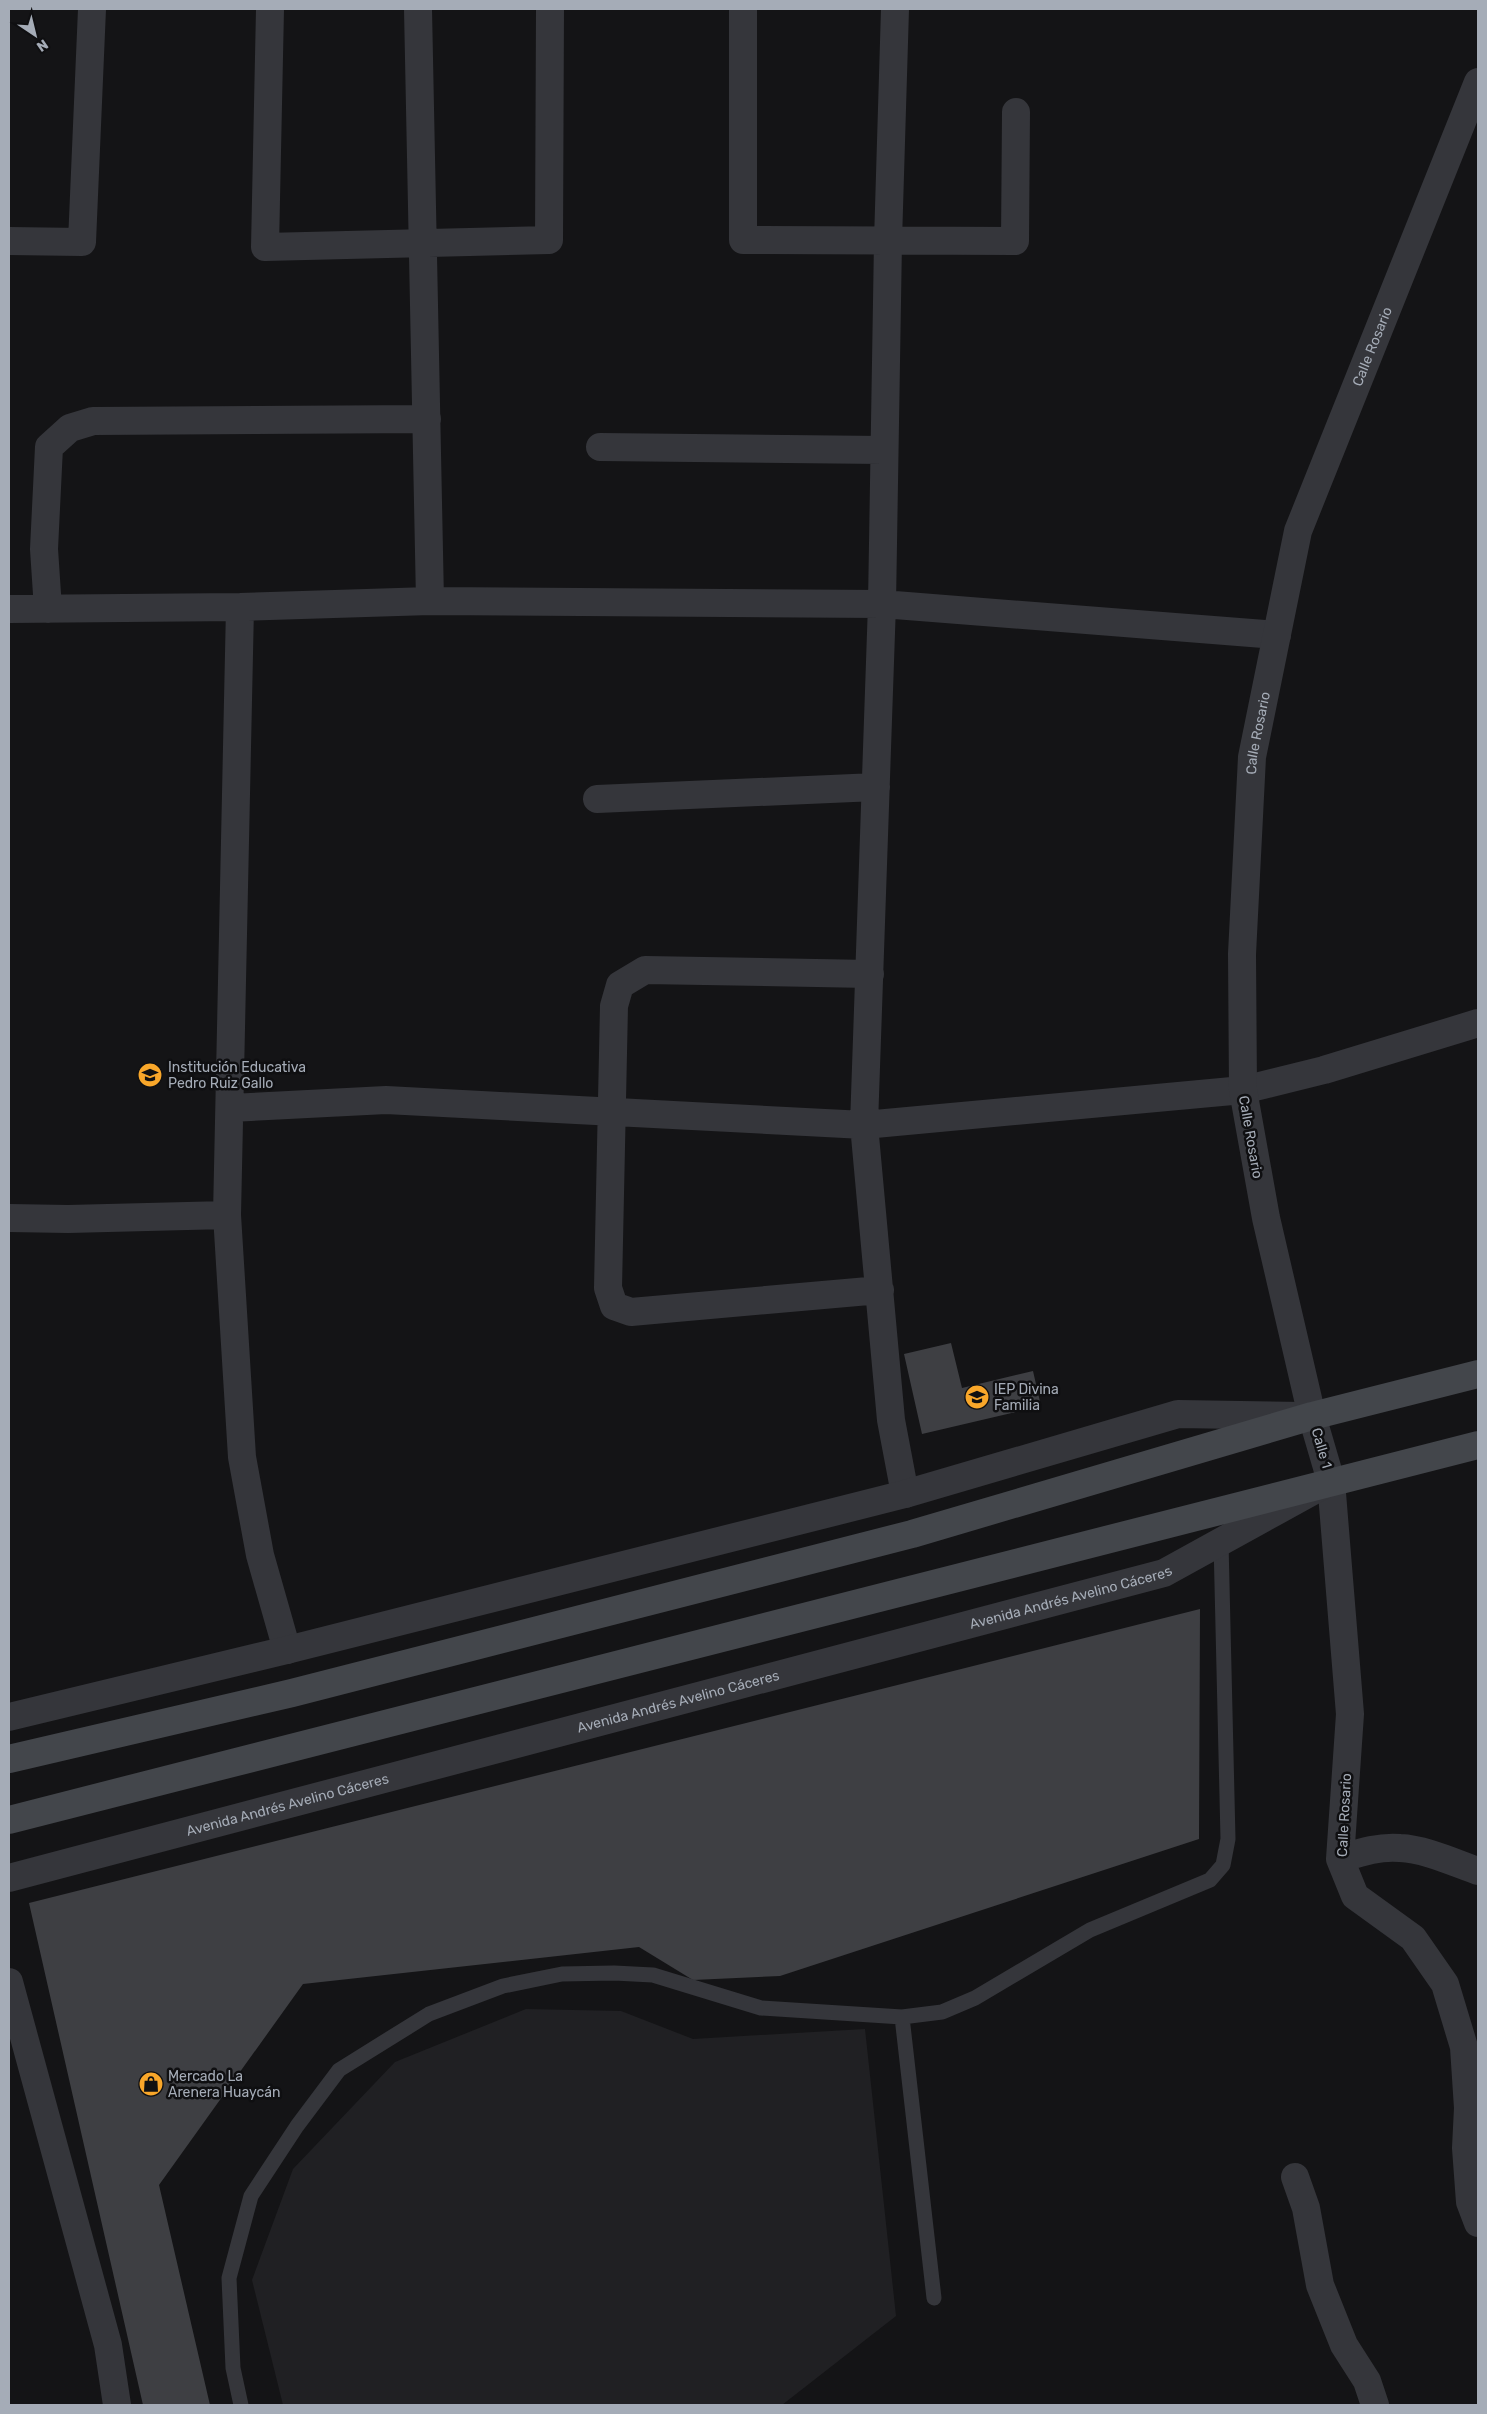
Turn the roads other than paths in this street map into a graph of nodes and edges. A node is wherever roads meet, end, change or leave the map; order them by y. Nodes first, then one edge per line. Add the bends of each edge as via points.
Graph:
1 (92, 9) edge
2 (270, 9) edge
3 (418, 9) edge
4 (550, 9) edge
5 (743, 9) edge
6 (896, 9) edge
7 (1478, 82) edge
8 (1016, 112) dead end
9 (9, 241) edge
10 (888, 241) junction
11 (423, 245) junction
12 (426, 419) junction
13 (600, 447) dead end
14 (883, 450) junction
15 (430, 601) junction
16 (882, 604) junction
17 (240, 607) junction
18 (9, 609) edge
19 (48, 609) junction
20 (1277, 635) junction
21 (876, 786) junction
22 (597, 799) dead end
23 (870, 974) junction
24 (1478, 1023) edge
25 (1243, 1090) junction
26 (230, 1108) junction
27 (610, 1113) junction
28 (864, 1125) junction
29 (227, 1215) junction
30 (9, 1218) edge
31 (880, 1290) junction
32 (1478, 1374) edge
33 (1312, 1416) junction
34 (1478, 1445) edge
35 (1332, 1481) junction
36 (905, 1494) junction
37 (1221, 1542) junction
38 (287, 1650) junction
39 (9, 1716) edge
40 (9, 1759) edge
41 (9, 1820) edge
42 (1340, 1859) junction
43 (1478, 1871) edge
44 (9, 1878) edge
45 (9, 1982) edge
46 (902, 2017) junction
47 (17, 2042) edge
48 (1295, 2177) dead end
49 (1478, 2223) edge
50 (934, 2298) dead end
51 (117, 2405) edge
52 (241, 2405) edge
53 (1375, 2405) edge

1 - 9 street via 82,242
2 - 11 street via 265,246
3 - 11 street
4 - 11 street via 549,240
5 - 10 street via 743,240
6 - 10 street
7 - 20 street, Calle Rosario via 1298,531
8 - 10 street via 1015,241
10 - 14 street
11 - 12 street
12 - 15 street
12 - 19 street via 93,420 70,428 49,447 44,550
13 - 14 street
14 - 16 street
15 - 16 street
15 - 17 street
16 - 20 street
16 - 21 street
17 - 19 street
17 - 26 street
18 - 19 street
20 - 25 street, Calle Rosario via 1252,757 1242,954
21 - 22 street
21 - 23 street
23 - 27 street via 645,970 620,985 614,1006
23 - 28 street
24 - 25 street via 1324,1070
25 - 28 street
25 - 33 street, Calle Rosario via 1266,1218
26 - 27 street via 386,1100
26 - 29 street
27 - 28 street
27 - 31 street via 608,1288 614,1306 631,1312
28 - 31 street
29 - 30 street via 68,1220
29 - 38 street via 242,1457 260,1555
31 - 36 street via 892,1420
32 - 33 main road
33 - 35 street, Calle 1
33 - 36 street via 1178,1414
33 - 40 main road via 912,1534 292,1693
34 - 35 main road, Avenida Andrés Avelino Cáceres
35 - 37 street, Avenida Andrés Avelino Cáceres
35 - 41 main road, Avenida Andrés Avelino Cáceres
35 - 42 street, Calle Rosario via 1350,1714
36 - 38 street
37 - 44 street, Avenida Andrés Avelino Cáceres via 1164,1573
37 - 46 lane via 1228,1839 1224,1865 1210,1880 1090,1930 974,1998 942,2012
38 - 39 street
42 - 43 street via 1367,1850 1401,1848
42 - 49 street, Calle Rosario via 1355,1896 1413,1938 1445,1984 1464,2047 1470,2202
45 - 47 street
46 - 50 lane
46 - 52 lane via 761,2008 653,1975 614,1974 562,1974 503,1986 429,2014 339,2070 296,2126 251,2196 229,2278 233,2368
47 - 51 street via 108,2345
48 - 53 street via 1306,2208 1320,2285 1344,2345 1367,2382

